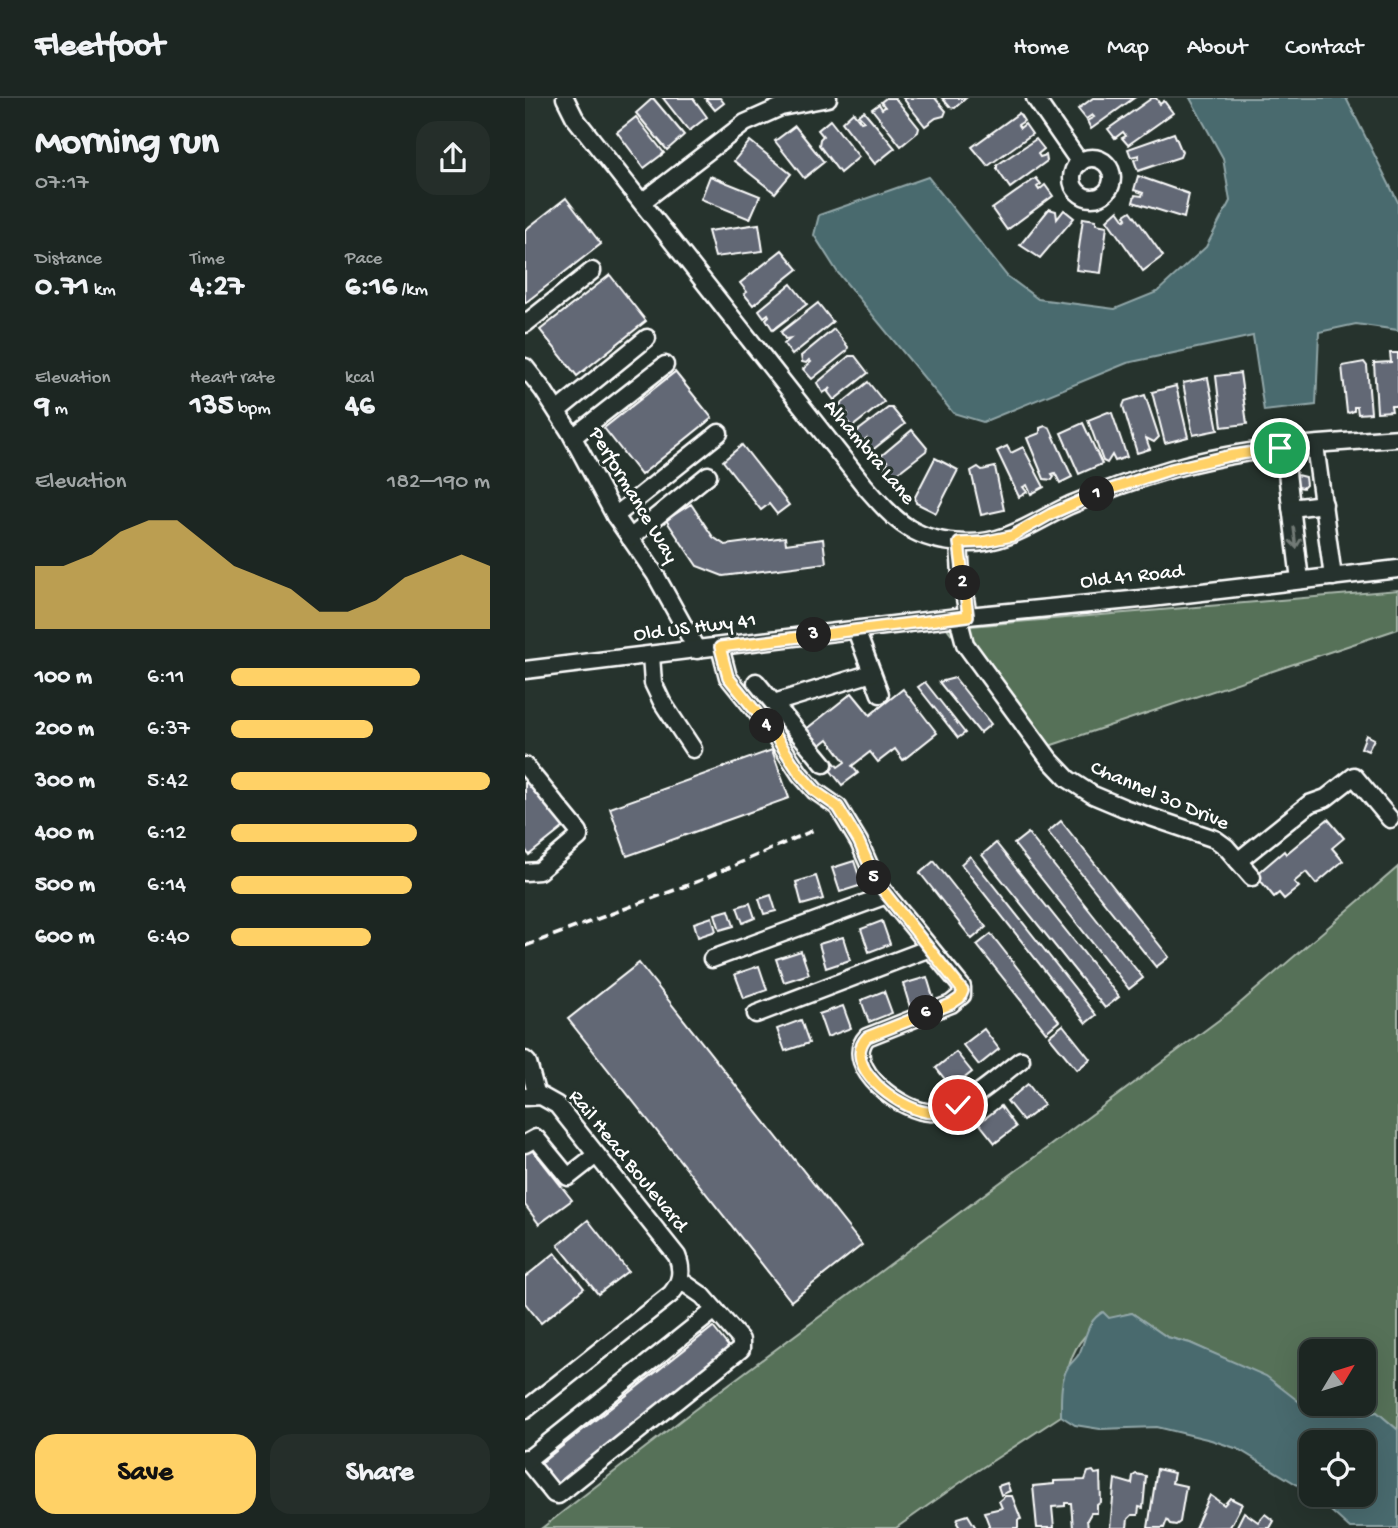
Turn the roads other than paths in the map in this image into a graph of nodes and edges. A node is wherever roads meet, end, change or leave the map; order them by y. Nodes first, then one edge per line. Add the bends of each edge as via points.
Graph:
1 (565, 98) edge
2 (828, 98) edge
3 (1035, 98) edge
4 (1080, 163) dead end
5 (642, 202) junction
6 (592, 271) dead end
7 (525, 324) edge
8 (647, 338) dead end
9 (666, 365) dead end
10 (525, 367) edge
11 (557, 411) junction
12 (719, 433) dead end
13 (573, 438) junction
14 (1398, 438) edge
15 (1315, 444) junction
16 (1284, 448) junction
17 (708, 475) dead end
18 (1324, 504) junction
19 (1291, 508) junction
20 (615, 516) junction
21 (630, 538) junction
22 (959, 543) junction
23 (1398, 569) edge
24 (1333, 577) junction
25 (1300, 580) junction
26 (963, 616) junction
27 (863, 629) junction
28 (720, 647) junction
29 (697, 650) junction
30 (651, 655) junction
31 (525, 670) edge
32 (871, 673) junction
33 (756, 682) dead end
34 (880, 694) dead end
35 (774, 703) junction
36 (693, 749) dead end
37 (824, 764) dead end
38 (525, 766) edge
39 (1389, 819) dead end
40 (1238, 861) junction
41 (525, 872) edge
42 (1252, 877) dead end
43 (887, 895) junction
44 (930, 948) junction
45 (712, 959) dead end
46 (756, 1014) dead end
47 (525, 1060) edge
48 (1021, 1060) dead end
49 (531, 1096) edge
50 (525, 1144) edge
51 (596, 1155) junction
52 (680, 1280) junction
53 (715, 1310) junction
54 (525, 1410) edge
55 (526, 1459) edge

1 - 5 street, Alhambra Lane via 575,118
2 - 5 street via 781,107 745,123
3 - 4 street
5 - 22 street, Alhambra Lane via 885,510 914,532
6 - 7 street
8 - 11 street
9 - 13 street
10 - 11 street, Performance Way
11 - 13 street, Performance Way
12 - 20 street
13 - 20 street, Performance Way
14 - 15 street, Alhambra Lane
15 - 16 street, Alhambra Lane
15 - 18 street
16 - 19 street
16 - 22 street, Alhambra Lane via 1172,469 1096,494 1012,536
17 - 21 street
18 - 19 street
18 - 24 street
19 -> 25 street
20 - 21 street, Performance Way
21 - 29 street, Performance Way
22 - 26 street, Channel 30 Drive
23 - 24 street, Old 41 Road
24 - 25 street, Old 41 Road
25 - 26 street, Old 41 Road
26 - 27 street, Old 41 Road
26 - 40 street, Channel 30 Drive via 964,643 1068,779 1123,808 1215,839
27 - 28 street, Old US Hwy 41
27 - 32 street
28 - 29 street, Old US Hwy 41
28 - 43 street via 728,677 800,774 838,807
29 - 30 street, Old US Hwy 41
30 - 31 street, Old US Hwy 41
30 - 36 street via 653,683 661,702
32 - 34 street
32 - 35 street
33 - 35 street
35 - 37 street
38 - 41 street via 579,836 539,871
39 - 40 street via 1353,776 1326,798 1309,804
40 - 42 street, Channel 30 Drive
43 - 44 street
43 - 45 street
44 - 46 street
44 - 48 street via 962,988 962,995 951,1004 867,1037 859,1055 869,1075 904,1105 934,1112 958,1105
47 - 49 street
49 - 51 street, Rail Head Boulevard via 557,1105
50 - 51 street via 536,1138 568,1177
51 - 52 street, Rail Head Boulevard via 677,1256
52 - 53 street
52 - 54 street via 671,1294
53 - 55 street
53 - 55 street via 741,1340 741,1349 558,1495

